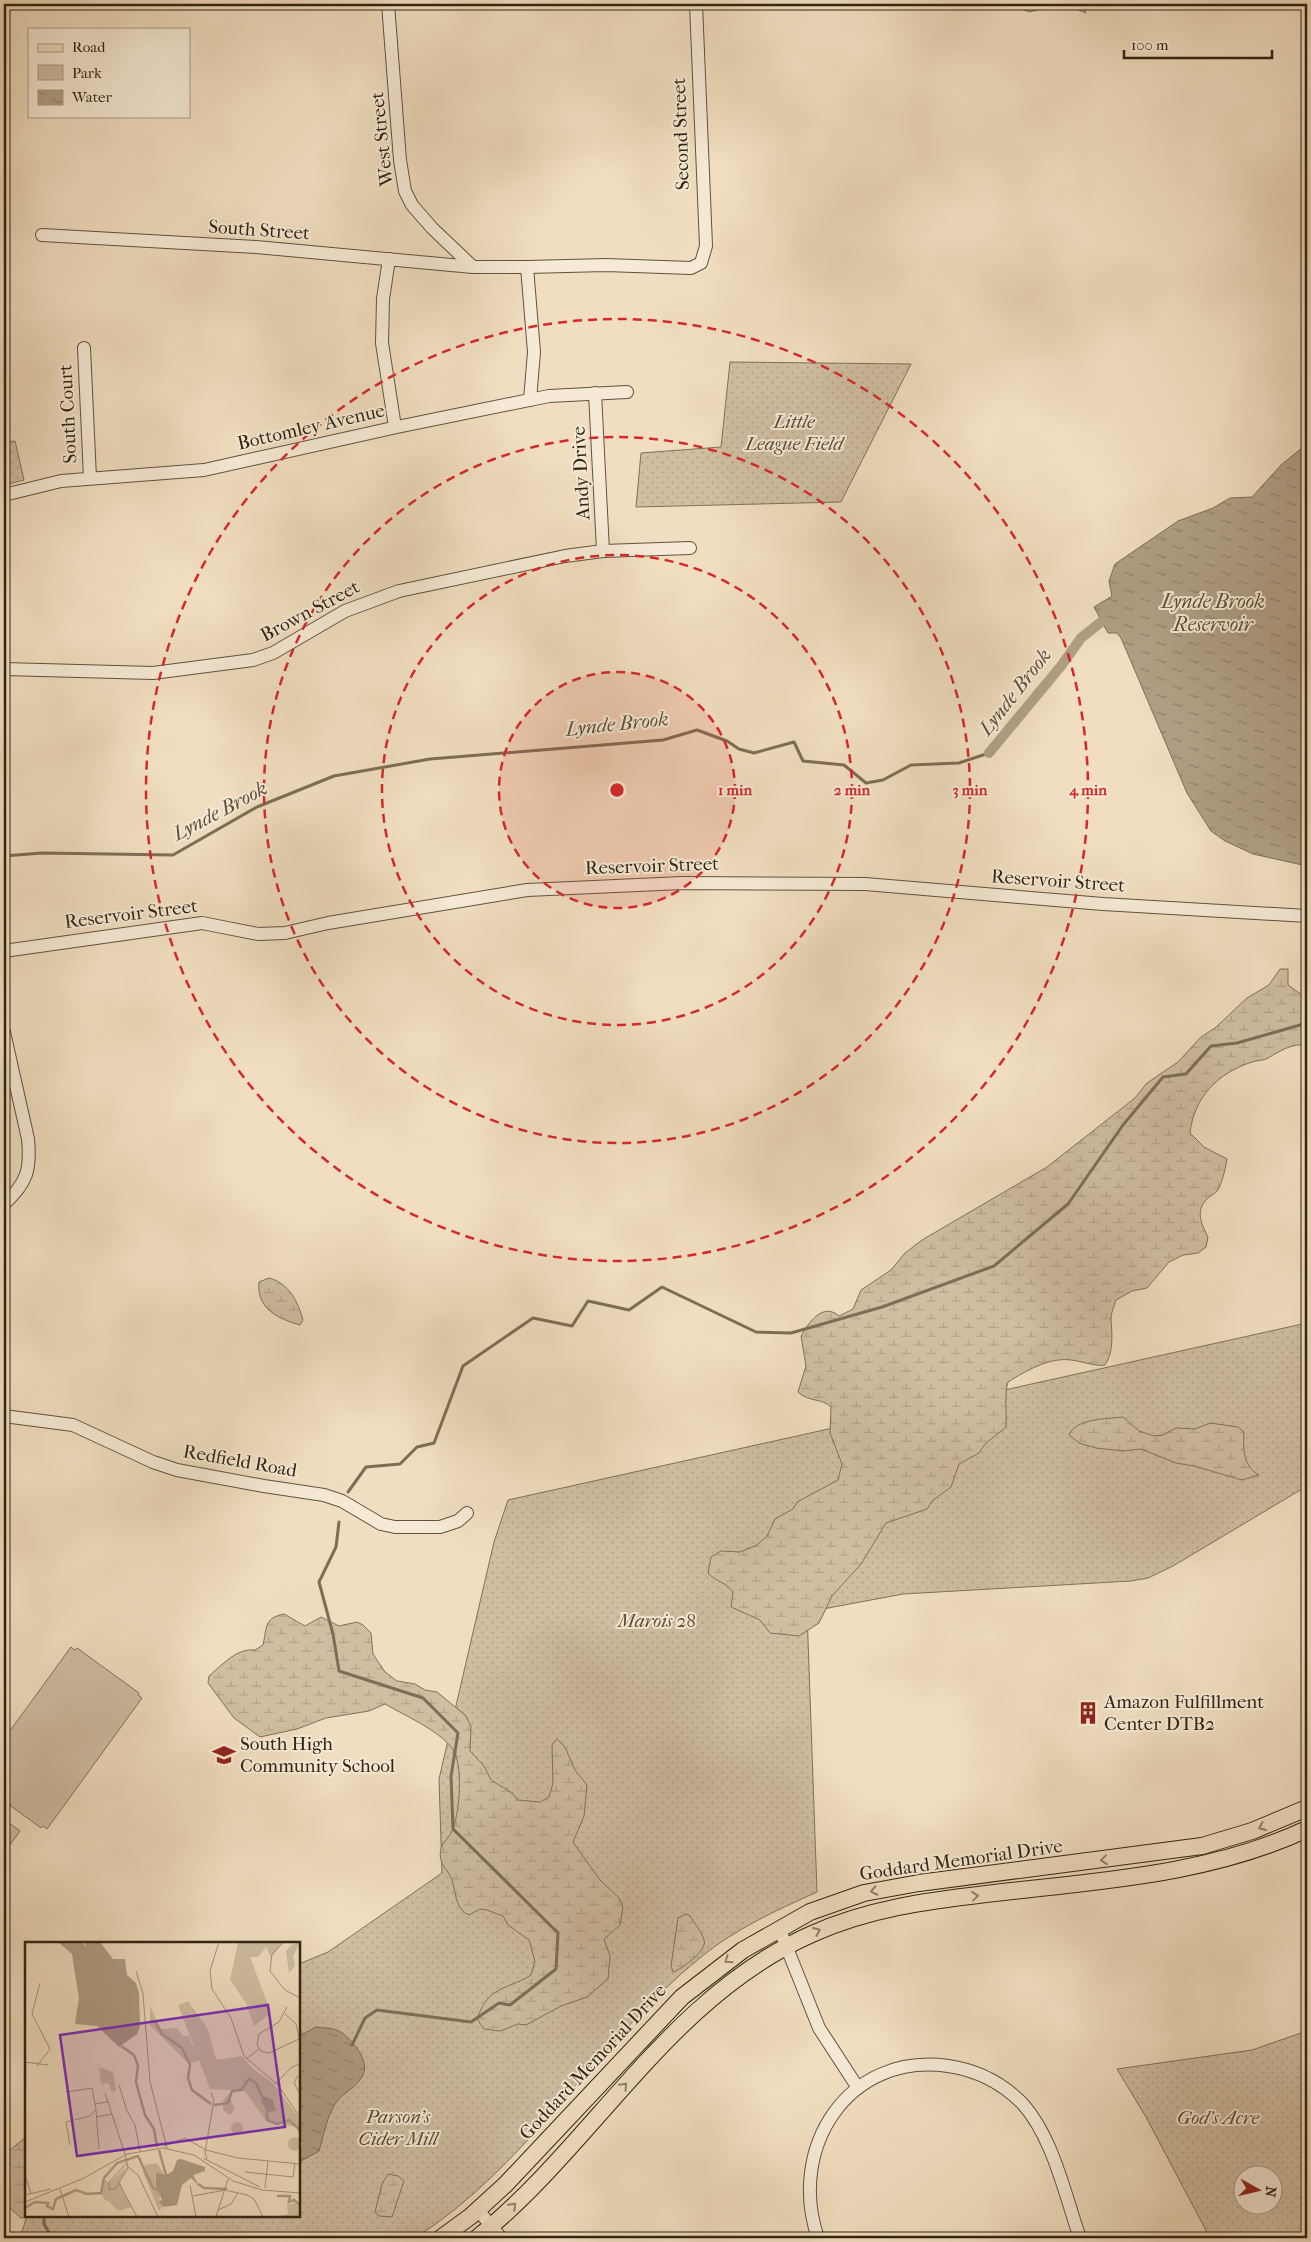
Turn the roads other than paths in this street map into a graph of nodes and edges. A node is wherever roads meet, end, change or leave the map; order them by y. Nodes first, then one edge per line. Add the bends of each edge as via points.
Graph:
1 (388, 4) edge
2 (696, 4) edge
3 (42, 235) dead end
4 (389, 259) junction
5 (473, 267) junction
6 (527, 267) junction
7 (84, 348) dead end
8 (627, 392) dead end
9 (596, 393) junction
10 (530, 400) junction
11 (395, 427) junction
12 (90, 478) junction
13 (4, 495) edge
14 (690, 548) dead end
15 (603, 551) junction
16 (4, 669) edge
17 (1307, 916) edge
18 (4, 951) edge
19 (4, 1032) edge
20 (4, 1204) edge
21 (4, 1416) edge
22 (467, 1513) dead end
23 (1307, 1808) edge
24 (1307, 1829) edge
25 (779, 1928) junction
26 (786, 1946) junction
27 (858, 2088) junction
28 (478, 2210) junction
29 (496, 2232) edge
30 (441, 2238) edge
31 (477, 2238) edge
32 (818, 2238) edge
33 (1080, 2238) edge

1 - 5 street, West Street via 405,191 412,205 432,228
2 - 6 street, Second Street via 706,246 702,262 691,268
3 - 4 street, South Street
4 - 5 street, South Street
4 - 11 street via 383,299 382,343
5 - 6 street
6 - 10 street via 534,352
7 - 12 street, South Court
8 - 9 street, Bottomley Avenue
9 - 10 street, Bottomley Avenue
9 - 15 street, Andy Drive
10 - 11 street, Bottomley Avenue
11 - 12 street, Bottomley Avenue via 194,471
12 - 13 street, Bottomley Avenue via 52,482
14 - 15 street, Brown Street
15 - 16 street, Brown Street via 540,560 386,594 345,610 273,653 254,660 152,673
17 - 18 street, Reservoir Street via 1103,904 866,884 676,883 502,893 328,922 285,933 258,934 202,923
19 - 20 street via 29,1156 28,1171 22,1185
21 - 22 street, Redfield Road via 74,1426 177,1470 324,1495 396,1528 440,1527 458,1521
23 -> 25 main road, Goddard Memorial Drive via 1234,1838 1185,1849 864,1893 810,1912
26 -> 24 main road, Goddard Memorial Drive via 832,1925 876,1911 922,1902 1200,1866 1249,1853
25 - 26 street
25 -> 28 main road, Goddard Memorial Drive via 717,1967 682,1996 505,2186
26 - 27 street via 819,2028
29 -> 26 main road, Goddard Memorial Drive via 527,2192 682,2024 735,1978
27 - 32 street via 829,2120 814,2153 809,2189
27 - 33 street via 887,2072 930,2065 970,2071 1004,2088 1022,2103 1042,2132
28 - 29 street
28 - 30 main road, Goddard Memorial Drive
29 - 31 main road, Goddard Memorial Drive

